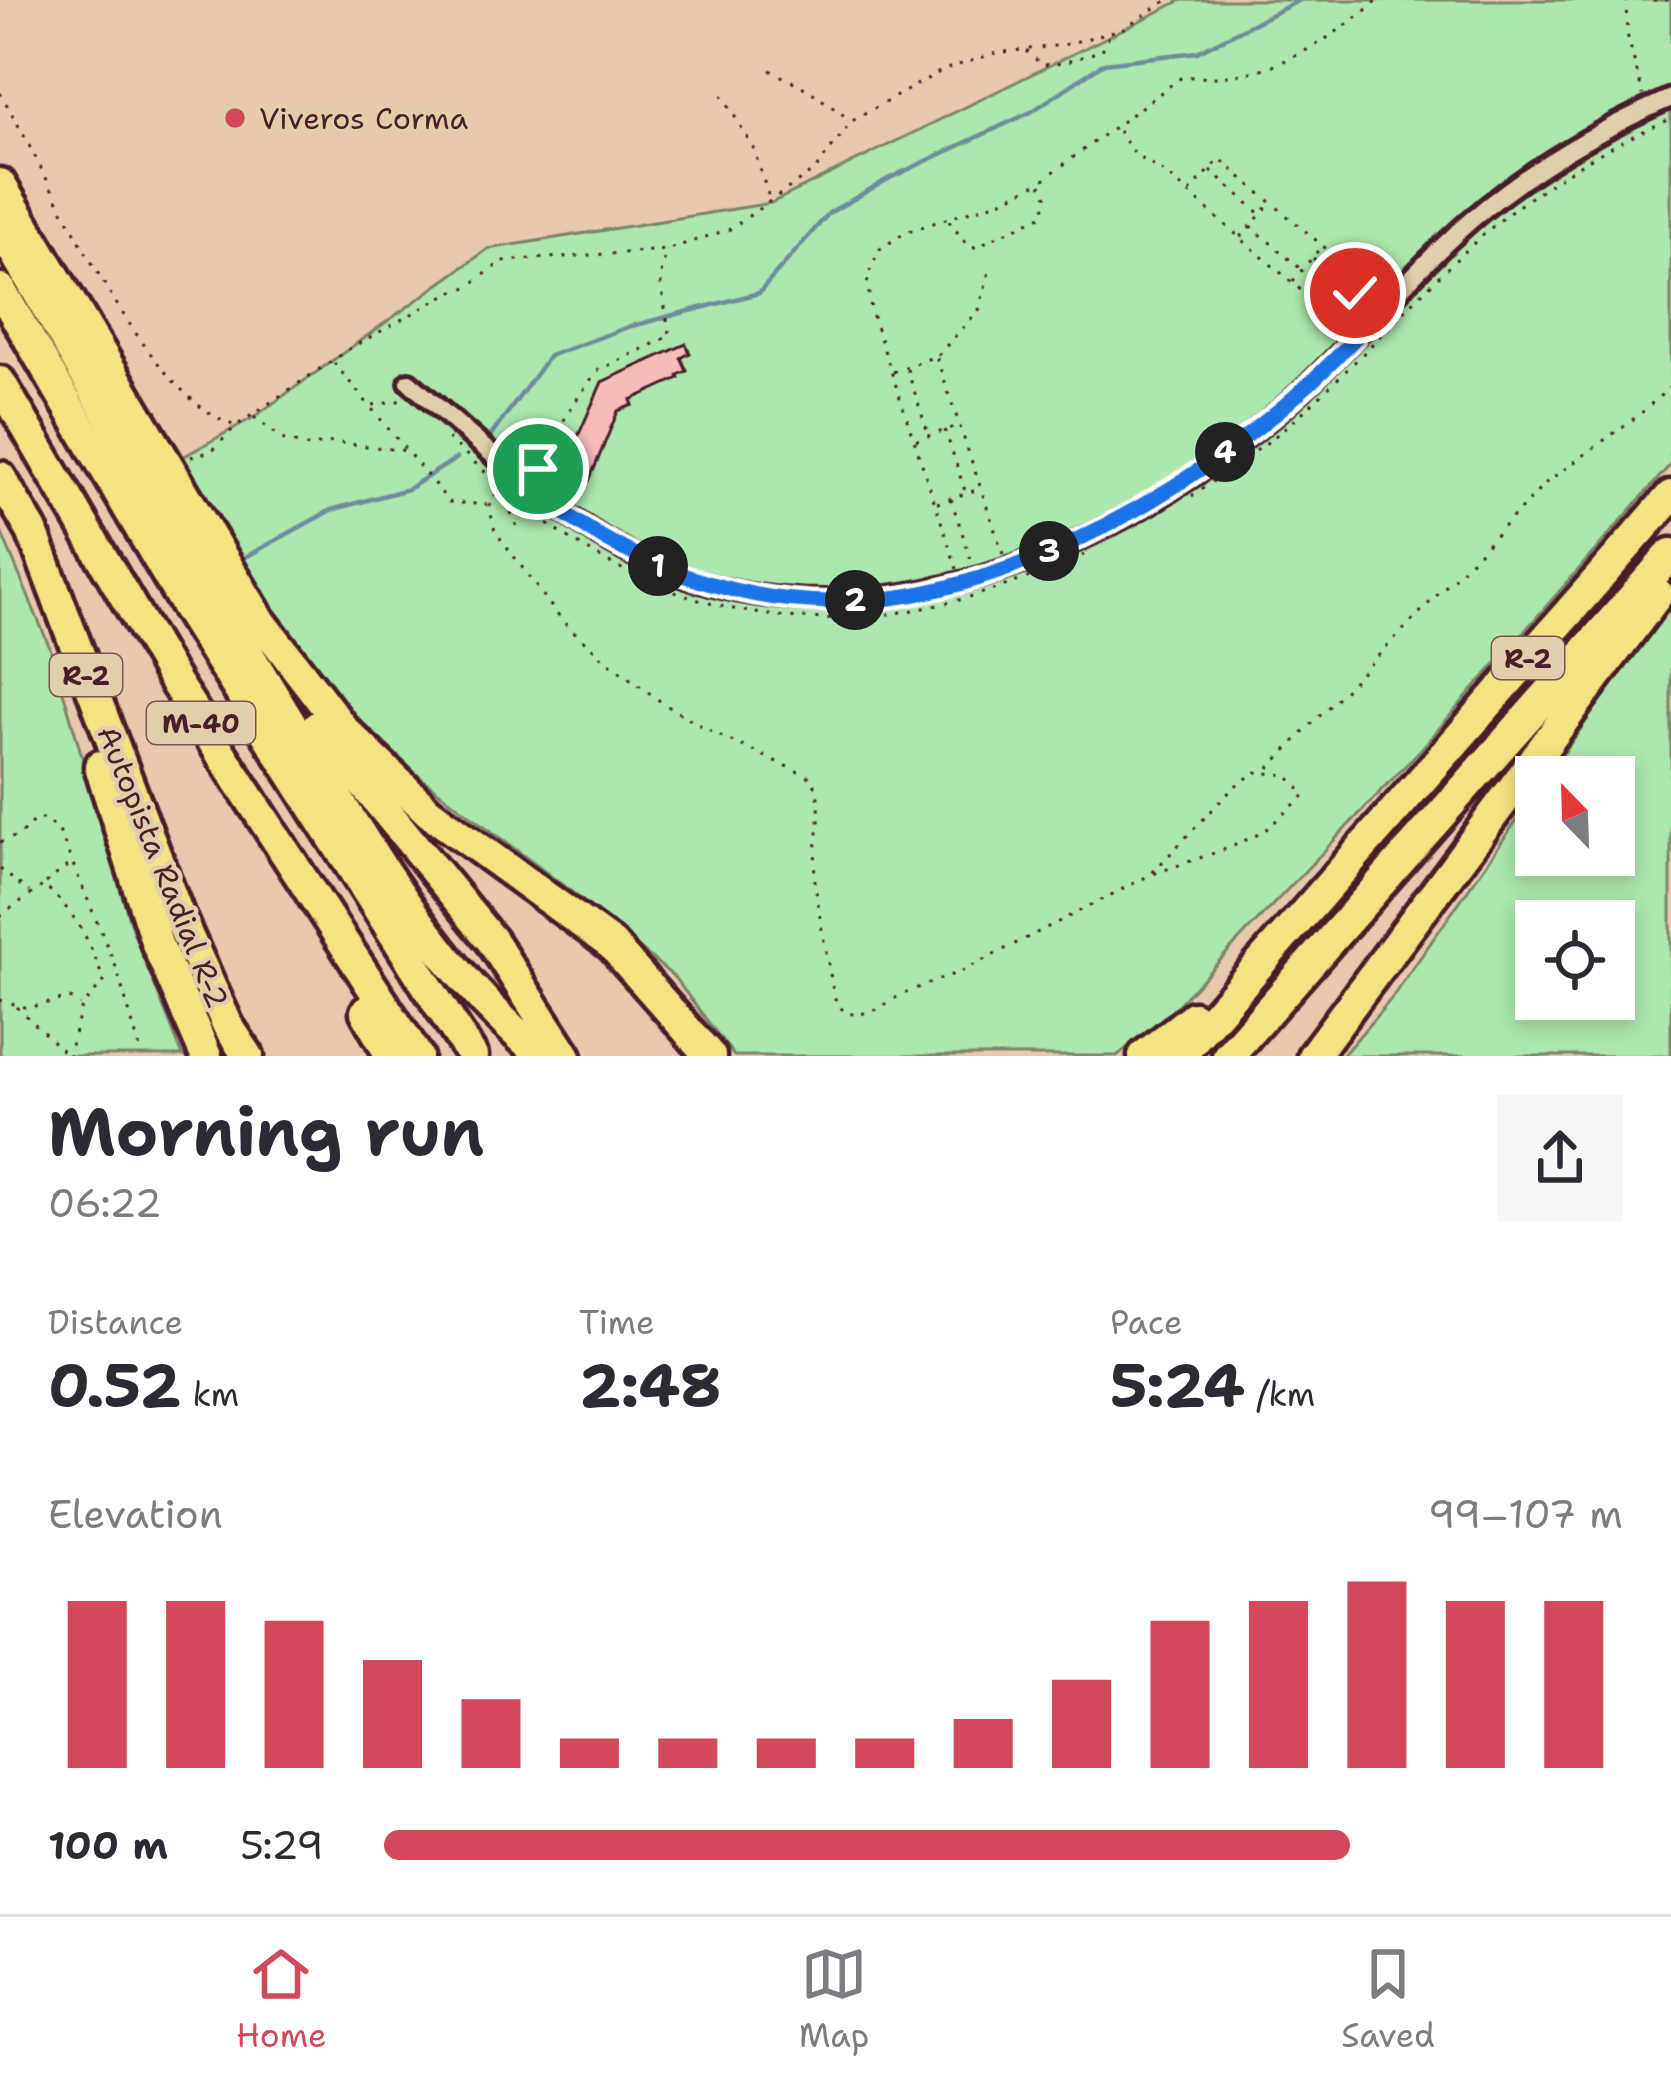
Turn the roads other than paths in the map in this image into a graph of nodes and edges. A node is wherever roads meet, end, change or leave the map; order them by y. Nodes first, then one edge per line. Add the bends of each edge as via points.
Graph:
1 (1671, 98) edge
2 (0, 184) edge
3 (0, 227) edge
4 (0, 289) edge
5 (0, 382) edge
6 (408, 391) road end
7 (0, 480) edge
8 (1671, 496) edge
9 (162, 503) junction
10 (1671, 554) edge
11 (1671, 577) edge
12 (1384, 820) junction
13 (331, 839) junction
14 (276, 844) junction
15 (533, 1054) edge
16 (206, 1056) edge
17 (248, 1056) edge
18 (391, 1056) edge
19 (417, 1056) edge
20 (472, 1056) edge
21 (566, 1056) edge
22 (710, 1056) edge
23 (1144, 1056) edge
24 (1179, 1056) edge
25 (1228, 1056) edge
26 (1313, 1056) edge

1 - 6 street via 1589,139 1471,220 1283,407 1214,460 1097,529 1008,567 882,600 789,599 671,572 576,522
2 - 22 highway via 259,620 344,730 429,812 612,946
3 - 9 highway
4 - 13 highway, M-40
5 - 14 highway, M-40
7 - 16 highway via 58,630 157,944
7 - 17 highway, Autopista Radial R-2 / R-2 via 32,531 179,917
8 - 12 highway, R-2
9 - 15 highway via 215,603 408,909
9 - 21 highway via 316,726 492,941
10 - 25 highway
11 - 26 highway, R-2
12 - 23 highway, R-2 via 1368,827 1201,1010
12 - 24 highway, R-2
13 - 15 highway via 456,992
13 - 20 highway, M-40
14 - 18 highway via 284,877
14 - 19 highway, M-40

